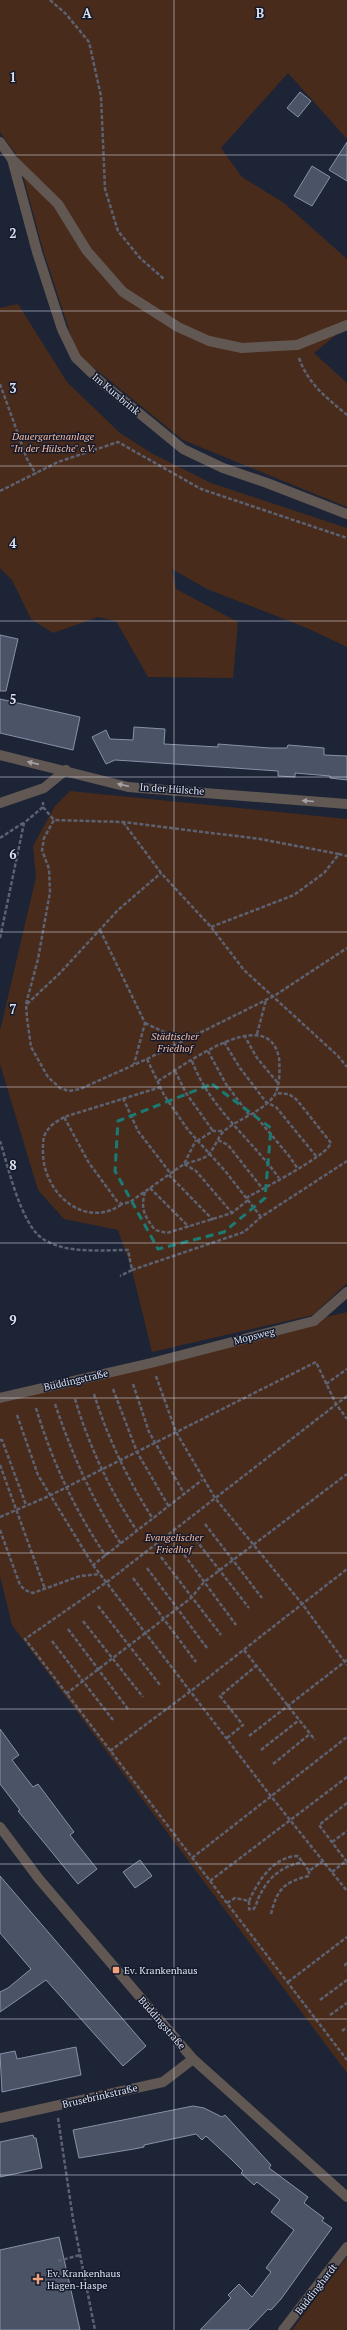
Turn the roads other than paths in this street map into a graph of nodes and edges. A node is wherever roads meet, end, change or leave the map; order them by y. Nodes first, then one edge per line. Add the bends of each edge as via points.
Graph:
1 (3, 145) edge
2 (12, 159) junction
3 (347, 325) edge
4 (347, 514) edge
5 (0, 755) edge
6 (66, 770) junction
7 (0, 803) edge
8 (347, 804) edge
9 (347, 1292) edge
10 (151, 1363) joint
11 (0, 1398) edge
12 (0, 1827) edge
13 (193, 2059) junction
14 (0, 2118) edge
15 (347, 2197) edge
16 (347, 2247) edge
17 (283, 2330) edge

1 - 2 street, Im Kursbrink
2 - 3 street, Im Kursbrink via 58,204 87,251 122,292 178,327 209,340 242,348 297,345
2 - 4 street, Im Kursbrink via 62,329 76,358 183,449 223,468
6 -> 5 street, In der Hülsche
6 - 7 street via 44,788
8 -> 6 street, In der Hülsche via 128,787
9 - 10 street, Mopsweg via 314,1321
10 - 11 street, Büddingstraße
12 - 13 street, Büddingstraße via 39,1879
13 - 14 street, Brusebrinkstraße via 162,2082
13 - 15 street, Büddingstraße
16 - 17 street, Büddinghardt

